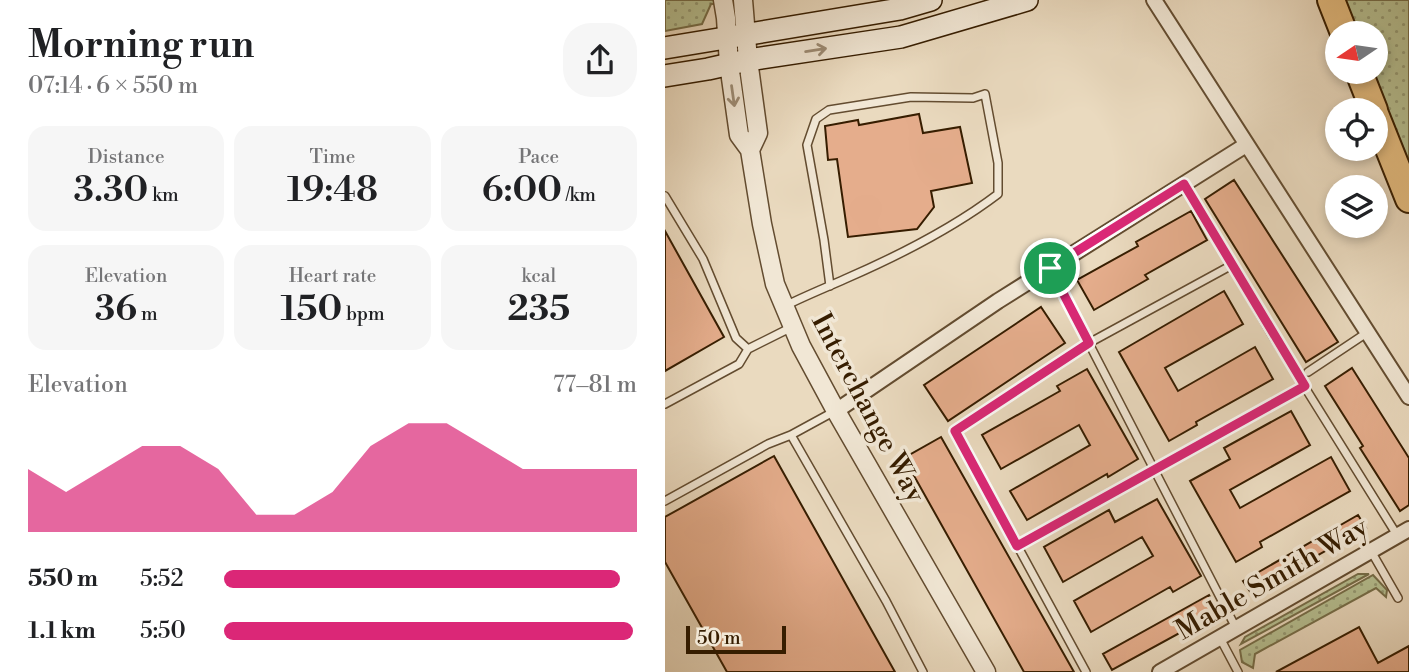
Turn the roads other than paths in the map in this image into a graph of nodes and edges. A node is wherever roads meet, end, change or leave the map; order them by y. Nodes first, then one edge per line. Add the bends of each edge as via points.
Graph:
1 (723, 0) edge
2 (743, 0) edge
3 (931, 0) edge
4 (1027, 0) edge
5 (1154, 0) edge
6 (1331, 0) edge
7 (1339, 21) edge
8 (737, 35) junction
9 (665, 48) edge
10 (739, 62) junction
11 (665, 76) edge
12 (1246, 145) junction
13 (1388, 145) edge
14 (1184, 184) junction
15 (665, 196) edge
16 (1409, 199) edge
17 (1232, 265) junction
18 (1050, 268) junction
19 (830, 286) junction
20 (784, 306) junction
21 (793, 327) junction
22 (1368, 332) junction
23 (1089, 343) junction
24 (748, 349) junction
25 (1308, 372) dead end
26 (1305, 386) junction
27 (1409, 397) edge
28 (665, 404) edge
29 (836, 411) junction
30 (792, 435) junction
31 (1154, 470) junction
32 (665, 501) edge
33 (1403, 532) edge
34 (1017, 546) junction
35 (1371, 551) junction
36 (1398, 598) dead end
37 (1236, 628) junction
38 (1220, 638) junction
39 (983, 671) edge
40 (923, 672) edge
41 (1086, 672) edge
42 (1160, 672) edge
43 (1238, 672) edge

1 - 8 street
2 - 8 street
3 - 8 main road
10 -> 4 main road via 901,37
5 - 12 street
6 - 7 highway
8 - 9 main road
8 - 10 street, Interchange Way
10 - 11 main road
10 - 20 street, Interchange Way via 758,132 750,150 762,224
12 - 14 street
12 - 22 street
13 - 16 highway
14 - 17 lane
14 - 18 street
15 - 24 lane via 701,256 736,338
17 - 23 lane
17 - 26 lane
18 - 23 lane
18 - 29 street
19 - 19 lane via 969,216 998,194 998,163 985,94 973,98 911,97 829,110 816,119 807,145
19 - 20 lane
20 - 21 street, Interchange Way
21 - 24 lane
21 - 29 street, Interchange Way
22 - 25 lane
22 - 27 street
23 - 31 lane
23 - 34 lane via 955,431
24 - 28 lane via 739,364
26 - 31 lane
26 - 33 lane
29 - 30 lane
29 - 39 street, Interchange Way
30 - 32 lane
30 - 40 lane
31 - 34 lane
31 - 37 lane
33 - 35 street, Mable Smith Way
34 - 41 lane
35 - 36 lane
35 - 37 street, Mable Smith Way
37 - 38 street, Mable Smith Way
38 - 42 street, Mable Smith Way
38 - 43 lane

